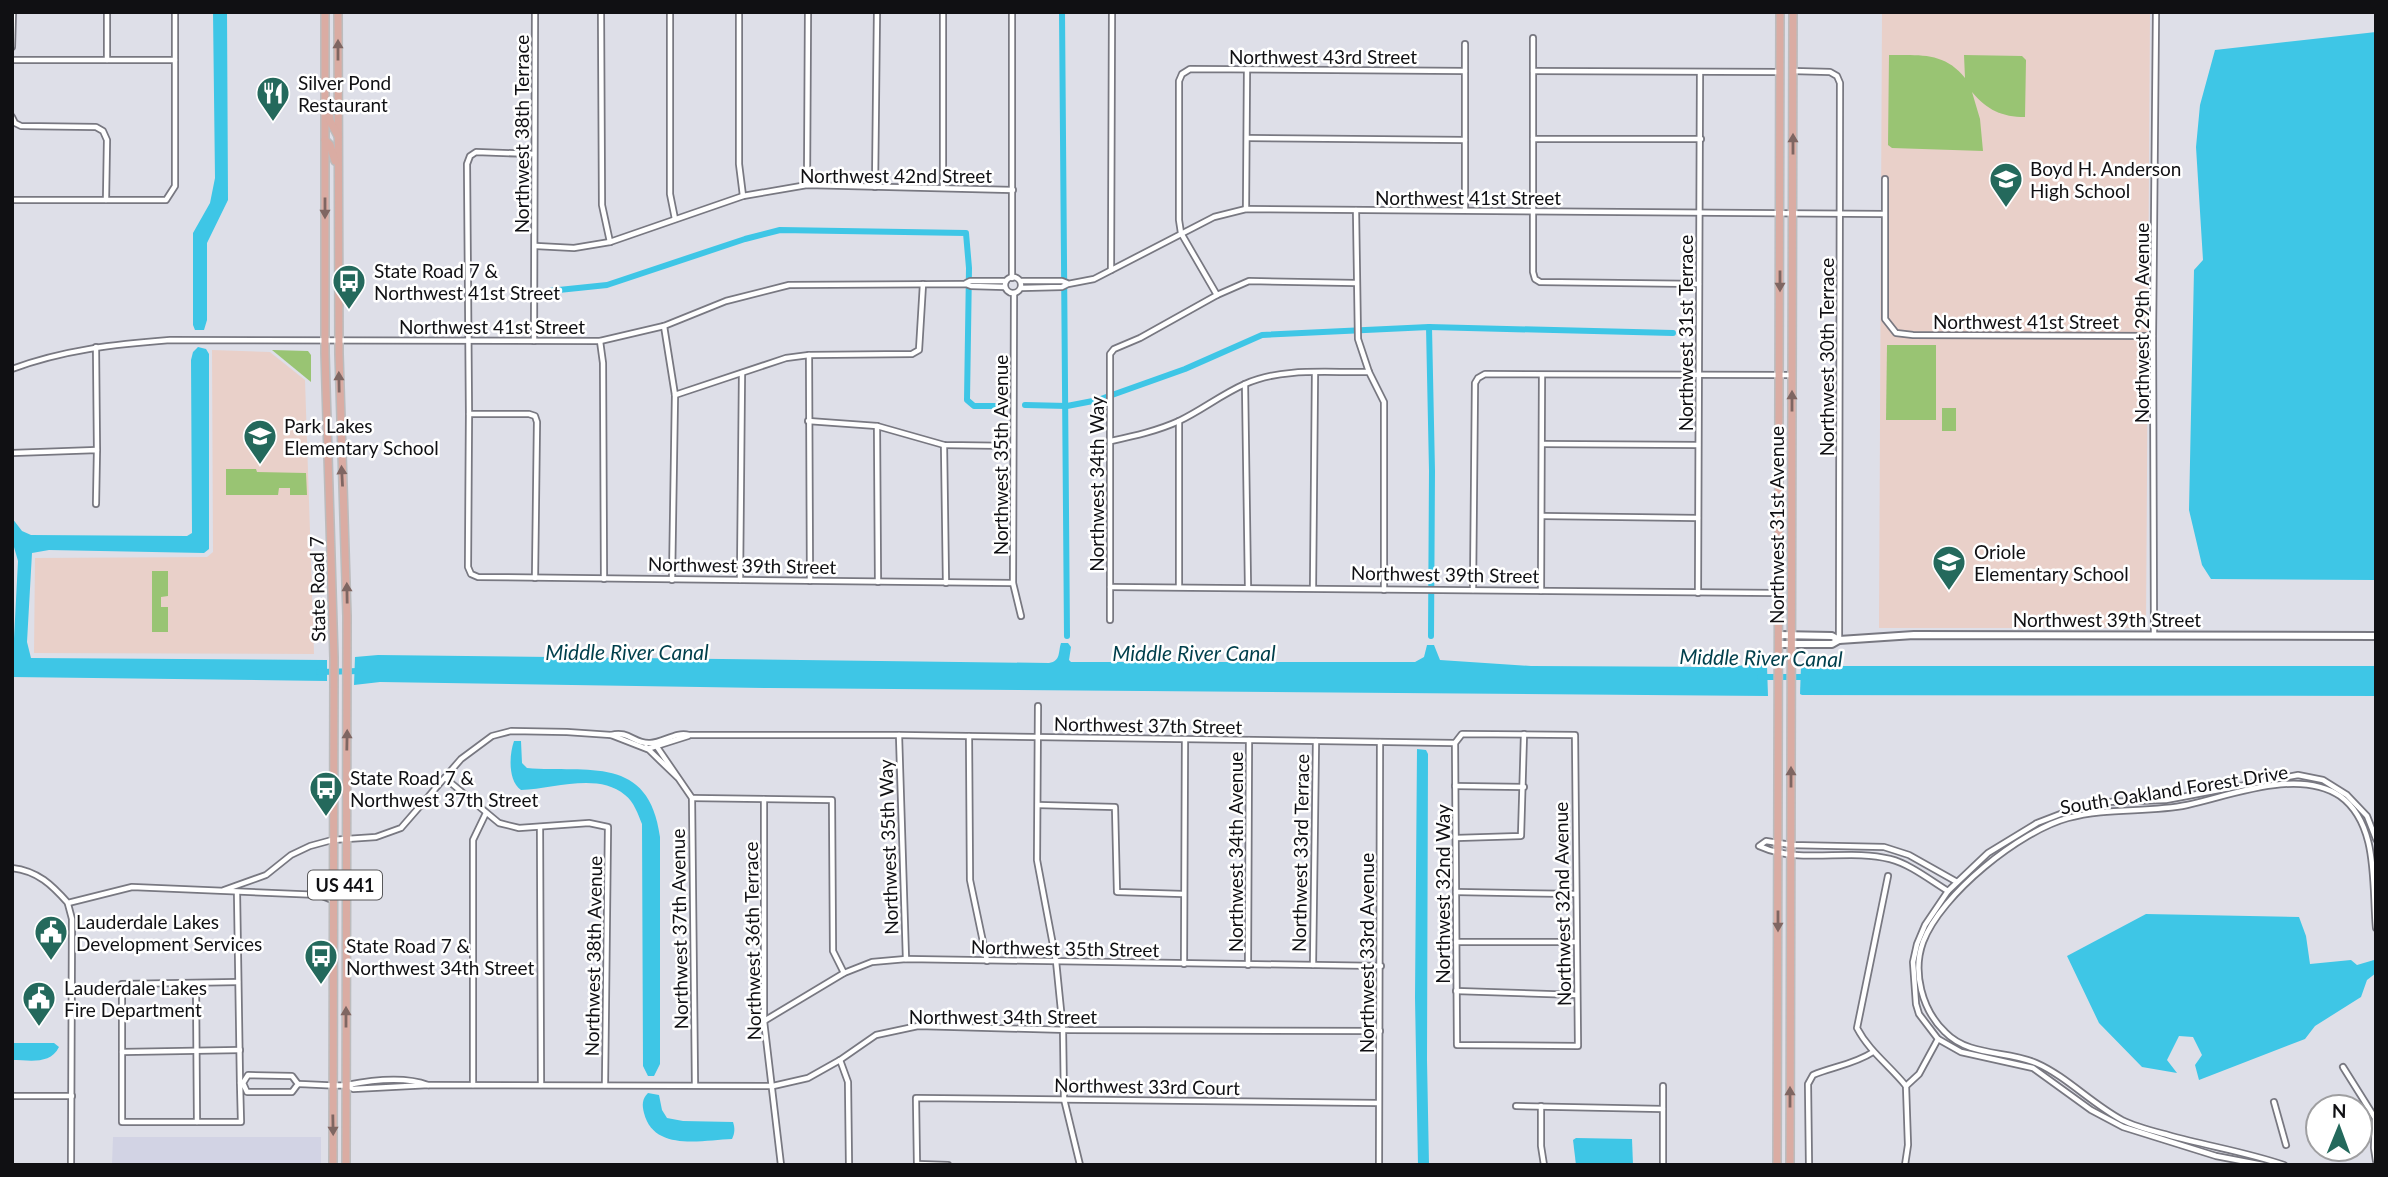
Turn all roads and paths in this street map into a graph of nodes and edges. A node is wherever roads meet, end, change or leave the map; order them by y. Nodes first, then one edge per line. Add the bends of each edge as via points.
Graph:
1 (13, 12) edge
2 (107, 12) edge
3 (175, 12) edge
4 (325, 12) edge
5 (338, 12) edge
6 (535, 12) edge
7 (601, 12) edge
8 (670, 12) edge
9 (739, 12) edge
10 (808, 12) edge
11 (877, 12) edge
12 (943, 12) edge
13 (1012, 12) edge
14 (1112, 12) edge
15 (1780, 12) edge
16 (1793, 12) edge
17 (2156, 12) edge
18 (1533, 38) dead end
19 (1465, 44) dead end
20 (12, 47) edge
21 (12, 60) edge
22 (107, 60) junction
23 (175, 60) junction
24 (1247, 70) junction
25 (1465, 71) junction
26 (1533, 71) junction
27 (1793, 71) junction
28 (1700, 72) junction
29 (1780, 72) junction
30 (325, 84) junction
31 (12, 117) edge
32 (338, 136) junction
33 (1248, 138) junction
34 (1533, 139) junction
35 (1701, 139) junction
36 (325, 140) junction
37 (1465, 140) junction
38 (533, 154) junction
39 (338, 178) junction
40 (1885, 179) dead end
41 (807, 185) junction
42 (875, 187) junction
43 (943, 187) junction
44 (1013, 190) junction
45 (743, 196) junction
46 (12, 200) edge
47 (106, 200) junction
48 (1246, 209) junction
49 (1356, 210) junction
50 (1465, 210) junction
51 (1533, 211) junction
52 (1699, 213) junction
53 (1780, 213) junction
54 (1793, 213) junction
55 (1840, 213) junction
56 (1884, 214) junction
57 (675, 219) junction
58 (1181, 233) junction
59 (610, 242) junction
60 (536, 246) junction
61 (1111, 270) junction
62 (1020, 281) junction
63 (1008, 282) junction
64 (1356, 283) junction
65 (923, 284) junction
66 (1068, 284) junction
67 (1699, 284) junction
68 (1021, 288) junction
69 (1014, 293) junction
70 (1217, 295) junction
71 (664, 326) junction
72 (2153, 336) junction
73 (325, 339) junction
74 (338, 339) junction
75 (467, 339) junction
76 (534, 341) junction
77 (600, 341) junction
78 (96, 347) junction
79 (809, 355) junction
80 (12, 369) edge
81 (1369, 372) junction
82 (741, 373) junction
83 (1315, 373) junction
84 (1542, 375) junction
85 (1779, 375) junction
86 (1792, 375) junction
87 (1699, 376) junction
88 (1245, 384) junction
89 (675, 395) junction
90 (469, 414) junction
91 (808, 421) junction
92 (1179, 421) junction
93 (877, 425) junction
94 (1111, 441) junction
95 (1543, 444) junction
96 (944, 445) junction
97 (1698, 445) junction
98 (1013, 446) junction
99 (97, 450) junction
100 (12, 453) edge
101 (96, 504) dead end
102 (330, 509) junction
103 (1543, 516) junction
104 (1698, 518) junction
105 (345, 528) junction
106 (535, 578) junction
107 (604, 579) junction
108 (671, 579) junction
109 (740, 580) junction
110 (810, 581) junction
111 (878, 582) junction
112 (946, 583) junction
113 (1013, 583) junction
114 (1110, 587) junction
115 (1179, 587) junction
116 (1248, 587) junction
117 (1314, 588) junction
118 (1384, 590) junction
119 (1473, 590) junction
120 (1541, 591) junction
121 (1698, 593) junction
122 (1779, 593) junction
123 (1021, 616) dead end
124 (1110, 620) dead end
125 (2154, 634) junction
126 (2376, 636) edge
127 (1779, 640) junction
128 (1791, 640) junction
129 (1839, 640) junction
130 (1038, 706) dead end
131 (1524, 734) junction
132 (899, 735) junction
133 (969, 736) junction
134 (1038, 737) junction
135 (1185, 739) junction
136 (1249, 740) junction
137 (1316, 741) junction
138 (1380, 742) junction
139 (1455, 743) junction
140 (655, 745) junction
141 (646, 746) junction
142 (1576, 763) joint
143 (444, 778) junction
144 (678, 778) junction
145 (1455, 786) junction
146 (1524, 787) junction
147 (692, 798) junction
148 (764, 799) junction
149 (1038, 805) junction
150 (486, 813) junction
151 (540, 827) junction
152 (1456, 838) junction
153 (345, 839) junction
154 (2376, 839) edge
155 (332, 841) junction
156 (1778, 843) junction
157 (1791, 845) junction
158 (1778, 853) junction
159 (1791, 856) junction
160 (12, 868) edge
161 (1888, 876) dead end
162 (1957, 881) junction
163 (224, 890) junction
164 (1948, 891) junction
165 (237, 892) junction
166 (1456, 892) junction
167 (1183, 894) junction
168 (1575, 894) junction
169 (332, 900) junction
170 (68, 903) junction
171 (2376, 928) edge
172 (1456, 942) junction
173 (1576, 942) junction
174 (906, 959) junction
175 (988, 961) junction
176 (1056, 961) junction
177 (1184, 964) junction
178 (1248, 965) junction
179 (1313, 965) junction
180 (1381, 966) junction
181 (844, 973) junction
182 (238, 982) junction
183 (196, 983) junction
184 (1456, 991) junction
185 (1577, 995) junction
186 (764, 1021) junction
187 (1063, 1030) junction
188 (1380, 1031) junction
189 (1938, 1039) junction
190 (1578, 1046) joint
191 (240, 1050) junction
192 (197, 1051) junction
193 (122, 1052) junction
194 (1873, 1052) junction
195 (840, 1060) junction
196 (2343, 1067) dead end
197 (242, 1083) junction
198 (298, 1084) junction
199 (605, 1084) junction
200 (695, 1084) junction
201 (332, 1085) junction
202 (346, 1085) junction
203 (473, 1085) junction
204 (541, 1085) junction
205 (773, 1086) junction
206 (1663, 1086) dead end
207 (1906, 1086) junction
208 (12, 1096) edge
209 (72, 1096) junction
210 (1064, 1099) junction
211 (2274, 1102) dead end
212 (1378, 1103) junction
213 (1516, 1106) dead end
214 (1541, 1106) junction
215 (1663, 1109) junction
216 (2117, 1121) junction
217 (197, 1122) junction
218 (2191, 1142) junction
219 (2286, 1145) dead end
220 (2189, 1148) junction
221 (2376, 1161) edge
222 (2265, 1163) edge
223 (71, 1165) edge
224 (333, 1165) edge
225 (346, 1165) edge
226 (780, 1165) edge
227 (849, 1165) edge
228 (917, 1165) edge
229 (948, 1165) edge
230 (1080, 1165) edge
231 (1379, 1165) edge
232 (1544, 1165) edge
233 (1663, 1165) edge
234 (1777, 1165) edge
235 (1790, 1165) edge
236 (1809, 1165) edge
237 (1905, 1165) edge
238 (2284, 1165) edge

1 - 20 street
2 - 22 street
3 - 23 street
4 - 30 main road, State Road 7 / US 441
32 -> 5 main road, State Road 7 / US 441
6 - 38 street, Northwest 38th Terrace
7 - 59 street via 602,205
8 - 57 street via 670,194
9 - 45 street
10 - 41 street
11 - 42 street
12 - 43 street
13 - 44 street
14 - 61 street
15 - 29 main road, Northwest 31st Avenue
16 - 27 main road, Northwest 31st Avenue
17 - 72 street, Northwest 29th Avenue
18 - 26 street
19 - 25 street
21 - 22 street
22 - 23 street
23 - 47 street via 172,194 166,200
24 - 25 street, Northwest 43rd Street
24 - 33 street
24 - 58 street, Northwest 43rd Street via 1190,69 1179,81
25 - 37 street
26 - 28 street
26 - 34 street
54 -> 27 main road, Northwest 31st Avenue
27 - 55 street, Northwest 30th Terrace via 1830,72 1840,83
28 - 29 street
28 - 35 street, Northwest 31st Terrace
29 - 53 main road, Northwest 31st Avenue
30 - 32 main road via 330,121
30 - 36 main road, State Road 7 / US 441
31 - 47 street via 21,126 96,127 103,131 107,140
32 - 39 main road, State Road 7 / US 441
33 - 37 street
33 - 48 street
34 - 35 street
34 - 51 street
35 - 52 street, Northwest 31st Terrace
36 - 39 main road
36 -> 73 main road, State Road 7 / US 441
37 - 50 street
38 - 60 street, Northwest 38th Terrace
38 - 75 street via 476,152 467,164
39 - 74 main road, State Road 7 / US 441
40 - 56 street, Northwest 41st Street
41 - 42 street, Northwest 42nd Street
41 - 45 street, Northwest 42nd Street
42 - 43 street, Northwest 42nd Street
43 - 44 street, Northwest 42nd Street
44 - 63 street
45 - 57 street, Northwest 42nd Street
46 - 47 street
48 - 49 street, Northwest 41st Street
48 - 58 street, Northwest 41st Street via 1214,217
49 - 50 street, Northwest 41st Street
49 - 64 street
50 - 51 street, Northwest 41st Street
51 - 52 street, Northwest 41st Street
51 - 67 street via 1533,272 1540,282
52 - 53 street, Northwest 41st Street
52 - 67 street, Northwest 31st Terrace
53 - 54 street, Northwest 41st Street
53 -> 85 main road, Northwest 31st Avenue
54 - 55 street, Northwest 41st Street
54 - 86 main road, Northwest 31st Avenue
55 - 56 street, Northwest 41st Street
55 - 129 street, Northwest 30th Terrace
56 - 72 street, Northwest 41st Street via 1885,319 1896,333
57 - 59 street, Northwest 42nd Street
58 - 61 street, Northwest 41st Street
58 - 70 street
59 - 60 street, Northwest 42nd Street via 574,248
60 - 76 street, Northwest 38th Terrace
61 - 66 street, Northwest 41st Street
62 - 63 street
62 - 66 street, Northwest 41st Street
62 - 68 street
63 - 65 street, Northwest 41st Street
63 - 69 street via 1009,292
64 - 70 street via 1249,281
64 - 81 street via 1358,339
65 - 71 street, Northwest 41st Street via 789,285 726,301
65 - 79 street via 919,350 912,354
66 - 68 street, Northwest 41st Street
67 - 87 street, Northwest 31st Terrace
68 - 69 street
69 - 98 street, Northwest 35th Avenue
70 - 94 street, Northwest 34th Way via 1110,354
71 - 77 street, Northwest 41st Street
71 - 89 street
72 - 125 street, Northwest 29th Avenue
73 - 74 street, Northwest 41st Street
73 - 78 street, Northwest 41st Street via 170,340
73 - 102 main road, State Road 7 / US 441
74 - 75 street, Northwest 41st Street
105 -> 74 main road, State Road 7 / US 441
75 - 76 street, Northwest 41st Street
75 - 90 street
76 - 77 street, Northwest 41st Street
77 - 107 street
78 - 80 street, Northwest 41st Street
78 - 99 street
79 - 82 street via 776,360
79 - 91 street
81 - 83 street
81 - 118 street via 1384,402
82 - 89 street
82 - 109 street
83 - 88 street via 1292,373
83 - 117 street
84 - 87 street
84 - 95 street
84 - 119 street via 1485,374 1475,383
85 - 86 street
85 - 87 street
85 - 122 main road, Northwest 31st Avenue
128 -> 86 main road, Northwest 31st Avenue
87 - 97 street, Northwest 31st Terrace
88 - 92 street
88 - 116 street
89 - 108 street
90 - 106 street, Northwest 39th Street via 468,567 478,578
90 - 106 street via 529,414 537,422
91 - 93 street
91 - 110 street
92 - 94 street
92 - 115 street
93 - 96 street
93 - 111 street
94 - 114 street, Northwest 34th Way
95 - 97 street
95 - 103 street
96 - 98 street
96 - 112 street
97 - 104 street, Northwest 31st Terrace
98 - 113 street, Northwest 35th Avenue
99 - 100 street
99 - 101 street
102 - 105 main road
102 - 155 main road, State Road 7 / US 441
103 - 104 street
103 - 120 street
104 - 121 street, Northwest 31st Terrace
153 -> 105 main road, State Road 7 / US 441
106 - 107 street, Northwest 39th Street
107 - 108 street, Northwest 39th Street
108 - 109 street, Northwest 39th Street
109 - 110 street, Northwest 39th Street
110 - 111 street, Northwest 39th Street
111 - 112 street, Northwest 39th Street
112 - 113 street, Northwest 39th Street
113 - 123 street, Northwest 35th Avenue
114 - 115 street, Northwest 39th Street
114 - 124 street, Northwest 34th Way
115 - 116 street, Northwest 39th Street
116 - 117 street, Northwest 39th Street
117 - 118 street, Northwest 39th Street
118 - 119 street, Northwest 39th Street
119 - 120 street, Northwest 39th Street
120 - 121 street, Northwest 39th Street
121 - 122 street, Northwest 39th Street
122 - 127 main road, Northwest 31st Avenue
125 - 126 street, Northwest 39th Street
125 - 129 street, Northwest 39th Street via 1914,635
127 - 128 street, Northwest 39th Street
127 - 156 main road, Northwest 31st Avenue
128 - 129 street, Northwest 39th Street via 1832,645
157 -> 128 main road, Northwest 31st Avenue
130 - 134 street
131 - 139 street, Northwest 37th Street via 1462,734
131 - 142 street, Northwest 37th Street via 1575,735
131 - 146 street
132 - 133 street, Northwest 37th Street
132 - 140 street, Northwest 37th Street via 683,733
132 - 174 street, Northwest 35th Way
133 - 134 street, Northwest 37th Street
133 - 175 street via 970,880
134 - 135 street, Northwest 37th Street
134 - 149 street
135 - 136 street, Northwest 37th Street
135 - 167 street
136 - 137 street, Northwest 37th Street
136 - 178 street, Northwest 34th Avenue
137 - 138 street, Northwest 37th Street
137 - 179 street, Northwest 33rd Terrace
138 - 139 street, Northwest 37th Street
138 - 180 street, Northwest 33rd Avenue
139 - 145 street, Northwest 32nd Way
140 - 141 street, Northwest 37th Street
140 - 144 street
141 - 143 street, Northwest 37th Street via 627,734 511,732 492,736
141 - 144 street
142 - 168 street, Northwest 32nd Avenue
143 - 150 street
143 - 153 street, Northwest 37th Street via 401,828 376,837
144 - 147 street
145 - 146 street
145 - 152 street, Northwest 32nd Way
146 - 152 street via 1521,836
147 - 148 street
147 - 200 street, Northwest 37th Avenue
148 - 181 street via 832,800 834,951
148 - 186 street, Northwest 36th Terrace
149 - 167 street via 1115,807 1117,892
149 - 176 street via 1037,860
150 - 151 street via 519,828
150 - 203 street via 473,840
151 - 199 street, Northwest 38th Avenue via 589,822 608,827
151 - 204 street
152 - 166 street, Northwest 32nd Way
153 - 155 street, Northwest 37th Street
202 -> 153 main road, State Road 7 / US 441
154 - 162 street via 2367,816 2342,790 2323,780 2291,775 2180,798 2106,802 2070,810 2015,835
155 - 163 street, Northwest 37th Street via 300,850 265,875
155 - 169 main road, State Road 7 / US 441
156 - 157 street
156 - 158 main road, Northwest 31st Avenue
156 - 158 street via 1759,846
157 - 159 main road, Northwest 31st Avenue
157 - 162 street via 1884,847
158 - 159 street
158 -> 234 main road, Northwest 31st Avenue
159 - 164 street via 1888,858
235 -> 159 main road, Northwest 31st Avenue
160 - 170 street via 49,882
161 - 194 street via 1857,1028
162 - 164 street
163 - 165 street
163 - 170 street via 132,887
164 - 189 street via 1925,925 1913,962 1919,1014
165 - 169 street via 320,895
165 - 182 street
166 - 168 street
166 - 172 street, Northwest 32nd Way
167 - 177 street
168 - 173 street, Northwest 32nd Avenue
169 - 201 main road, State Road 7 / US 441
170 - 209 street via 72,919
171 - 216 street, South Oakland Forest Drive via 2370,852 2360,818 2340,796 2313,784 2280,783 2183,805 2071,817 2027,835 2005,850 1949,903 1928,932 1919,969 1924,1001 1944,1032 1958,1042 2037,1063
172 - 173 street
172 - 184 street, Northwest 32nd Way
173 - 185 street, Northwest 32nd Avenue
174 - 175 street, Northwest 35th Street
174 - 181 street, Northwest 35th Street via 872,962
175 - 176 street, Northwest 35th Street
176 - 177 street, Northwest 35th Street
176 - 187 street
177 - 178 street, Northwest 35th Street
178 - 179 street, Northwest 35th Street
179 - 180 street, Northwest 35th Street
180 - 188 street, Northwest 33rd Avenue
181 - 186 street, Northwest 35th Street
182 - 183 street
182 - 191 street
183 - 192 street
183 - 193 street via 122,984
184 - 185 street
184 - 190 street, Northwest 32nd Way via 1457,1045
185 - 190 street, Northwest 32nd Avenue
186 - 205 street, Northwest 36th Terrace
187 - 188 street, Northwest 34th Street
187 - 195 street, Northwest 34th Street via 918,1026 876,1035
187 - 210 street
188 - 212 street, Northwest 33rd Avenue
189 - 207 street via 1919,1074
189 - 216 street, South Oakland Forest Drive via 1961,1052 2034,1068 2091,1110
191 - 192 street
191 - 197 street
192 - 193 street
192 - 217 street
193 - 217 street via 122,1122
194 - 207 street
194 - 236 street via 1862,1060 1812,1075 1808,1084
195 - 205 street, Northwest 34th Street via 808,1078
195 - 227 street via 848,1082
196 - 221 street via 2375,1118
197 - 198 street, Northwest 34th Street via 248,1075 292,1076
197 - 198 street, Northwest 34th Street via 247,1092 292,1092
197 - 217 street via 241,1122
198 - 201 street, Northwest 34th Street
199 - 200 street, Northwest 34th Street
199 - 204 street, Northwest 34th Street
200 - 205 street, Northwest 34th Street
201 - 202 street, Northwest 34th Street
201 -> 224 main road, State Road 7 / US 441
202 - 203 street, Northwest 34th Street via 361,1081
202 - 225 main road, State Road 7 / US 441
203 - 204 street, Northwest 34th Street
205 - 226 street, Northwest 36th Terrace
206 - 215 street
207 - 237 street
208 - 209 street
209 - 223 street
210 - 212 street, Northwest 33rd Court
210 - 228 street, Northwest 33rd Court via 916,1097
210 - 230 street
211 - 219 street
212 - 231 street, Northwest 33rd Avenue
213 - 214 street
214 - 215 street
214 - 232 street
215 - 233 street
216 - 218 street, South Oakland Forest Drive
216 - 220 street, South Oakland Forest Drive
218 - 220 street
218 - 222 street, South Oakland Forest Drive
220 - 222 street, South Oakland Forest Drive
222 - 238 street, South Oakland Forest Drive
228 - 229 street

